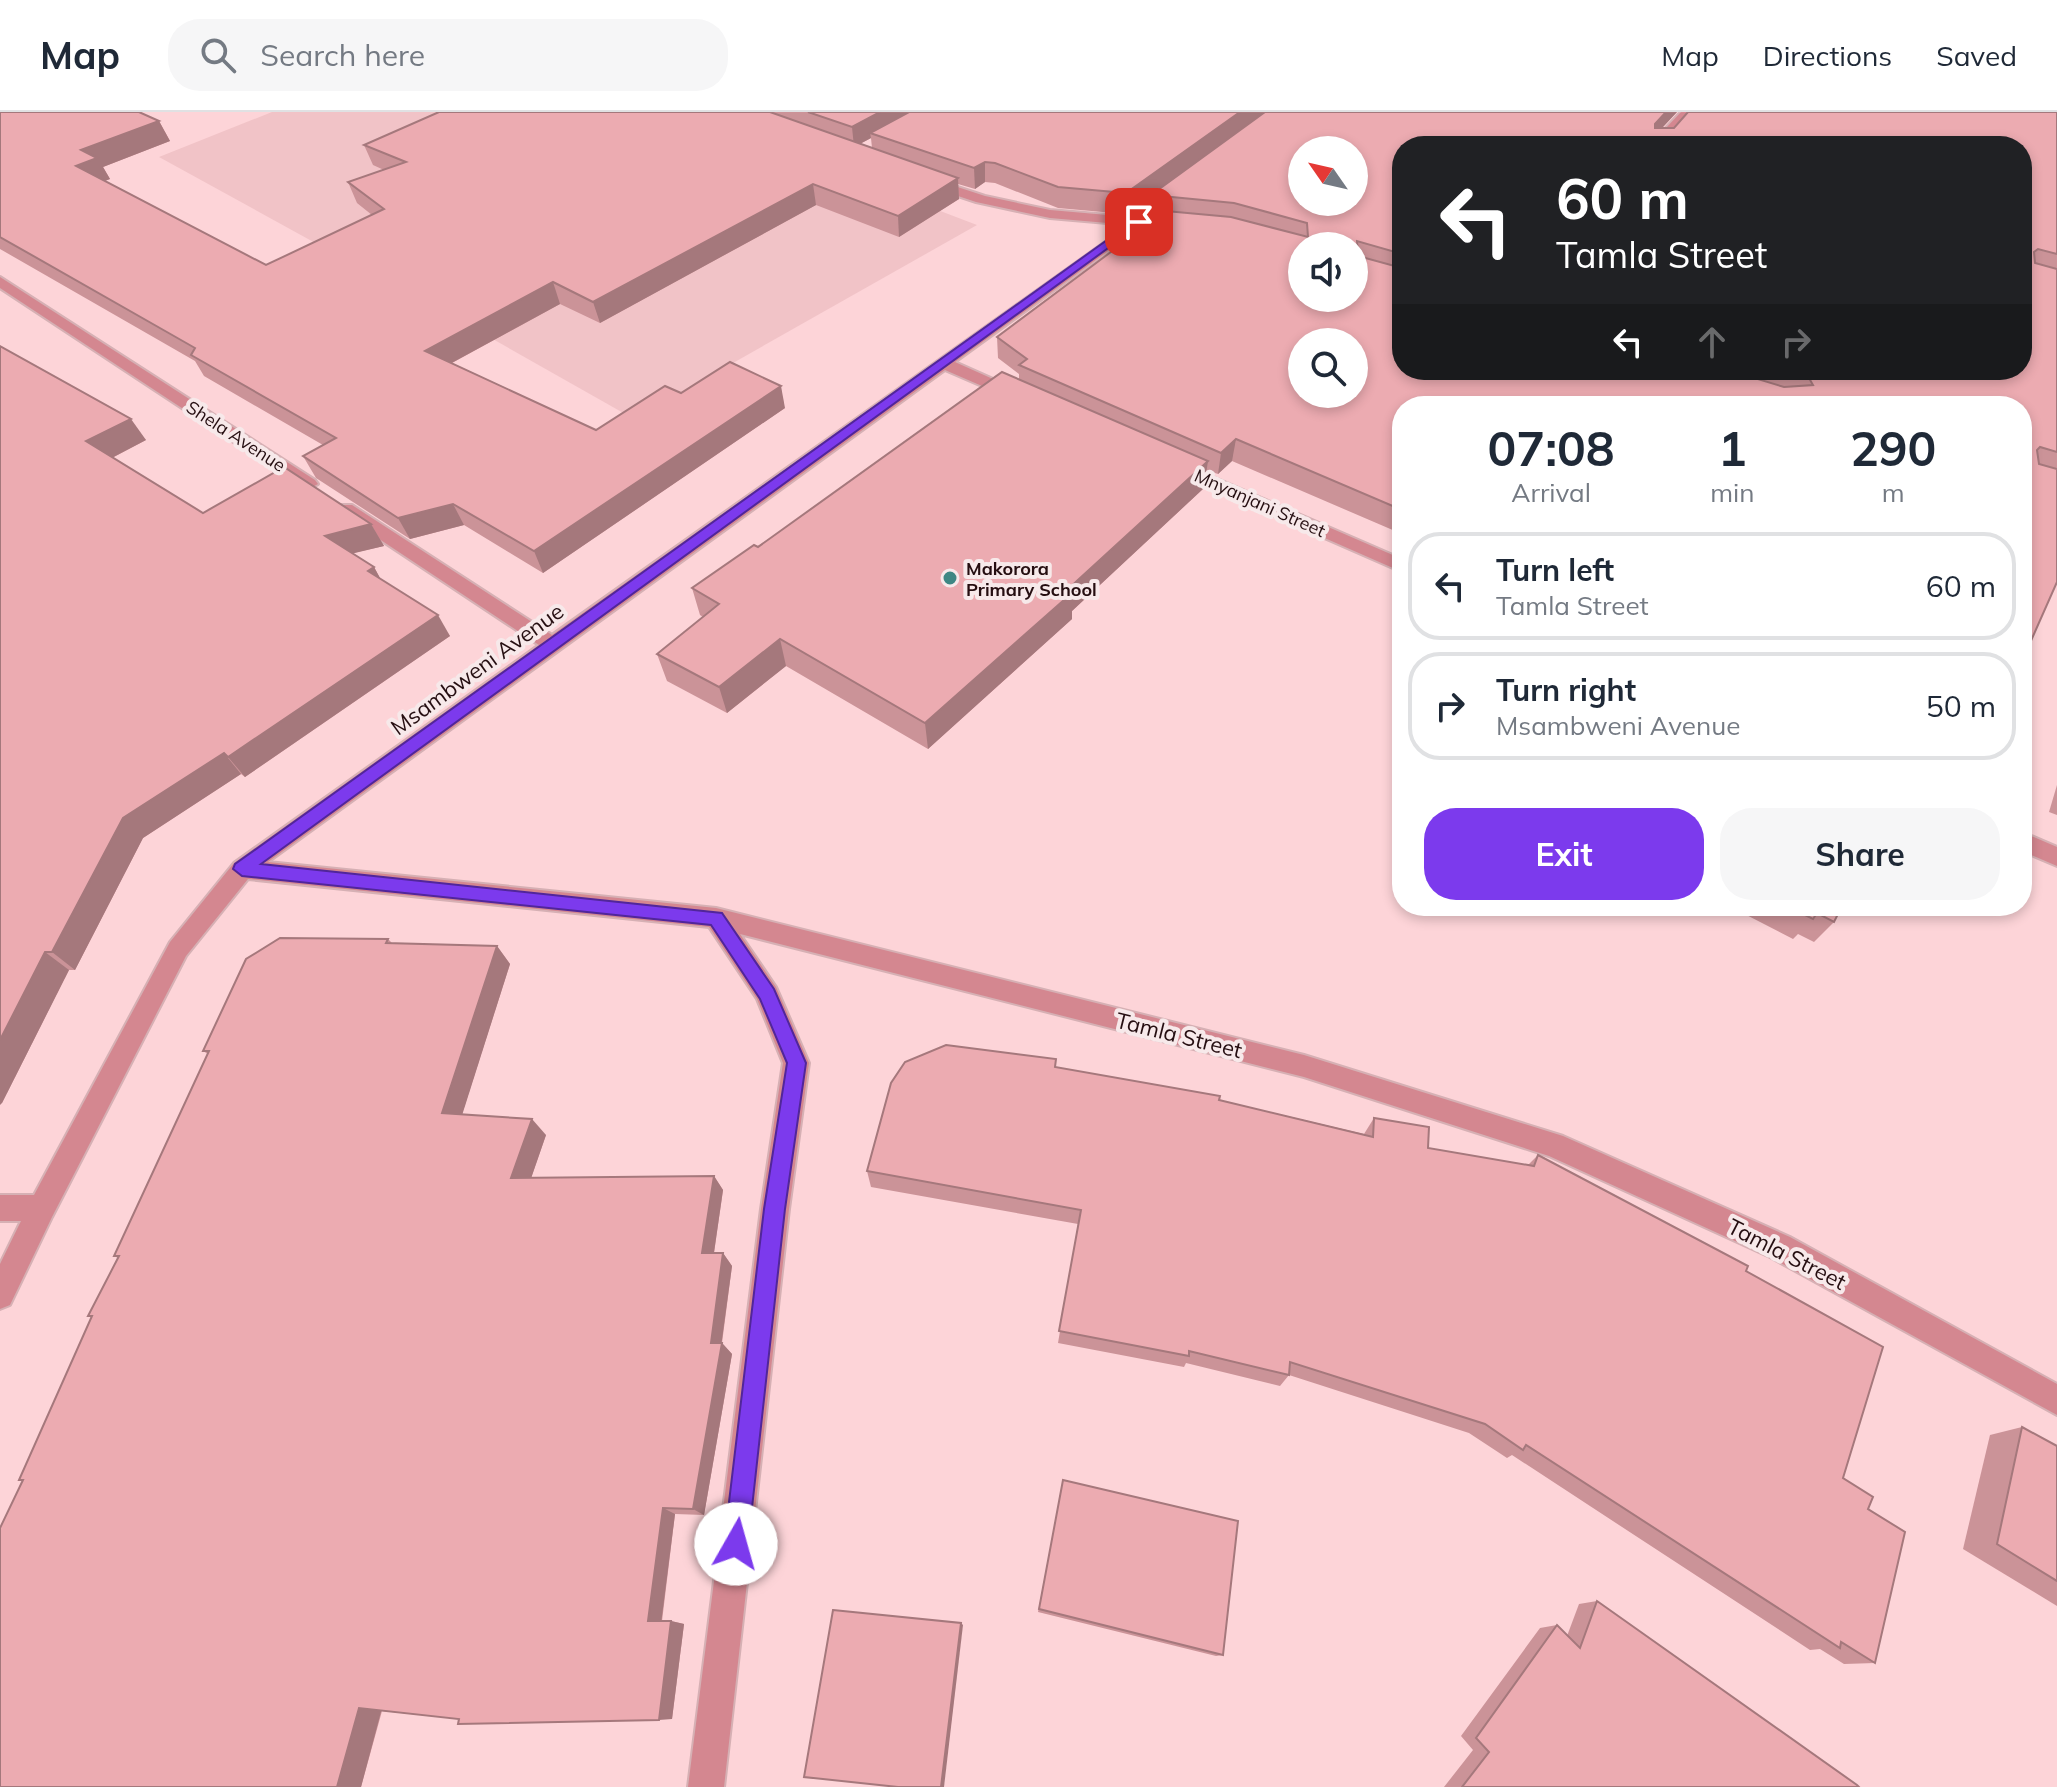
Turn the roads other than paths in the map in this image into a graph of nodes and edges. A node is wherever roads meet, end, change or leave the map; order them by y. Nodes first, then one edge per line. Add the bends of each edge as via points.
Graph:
1 (1688, 112) edge
2 (1665, 136) edge
3 (909, 175) edge
4 (1153, 203) edge
5 (1133, 222) junction
6 (1176, 225) edge
7 (0, 281) edge
8 (943, 363) junction
9 (1029, 401) edge
10 (1158, 458) edge
11 (1392, 562) edge
12 (552, 644) junction
13 (2032, 846) edge
14 (2057, 857) edge
15 (242, 869) junction
16 (716, 918) junction
17 (0, 1208) edge
18 (42, 1208) junction
19 (0, 1295) edge
20 (2057, 1400) edge
21 (706, 1787) edge

1 - 2 street
3 - 5 street via 1050,214
4 - 5 street, Msambweni Avenue
5 - 6 street
5 - 8 street, Msambweni Avenue via 1061,281
7 - 12 street, Shela Avenue
8 - 9 street
8 - 12 street, Msambweni Avenue
10 - 11 street, Mnyanjani Street
12 - 15 street, Msambweni Avenue
13 - 14 street
15 - 16 street, Tamla Street
15 - 18 street, Msambweni Avenue via 178,949
16 - 20 street, Tamla Street via 1304,1066 1554,1145 1780,1247
16 - 21 street via 767,994 796,1063
17 - 18 street
18 - 19 street, Msambweni Avenue

